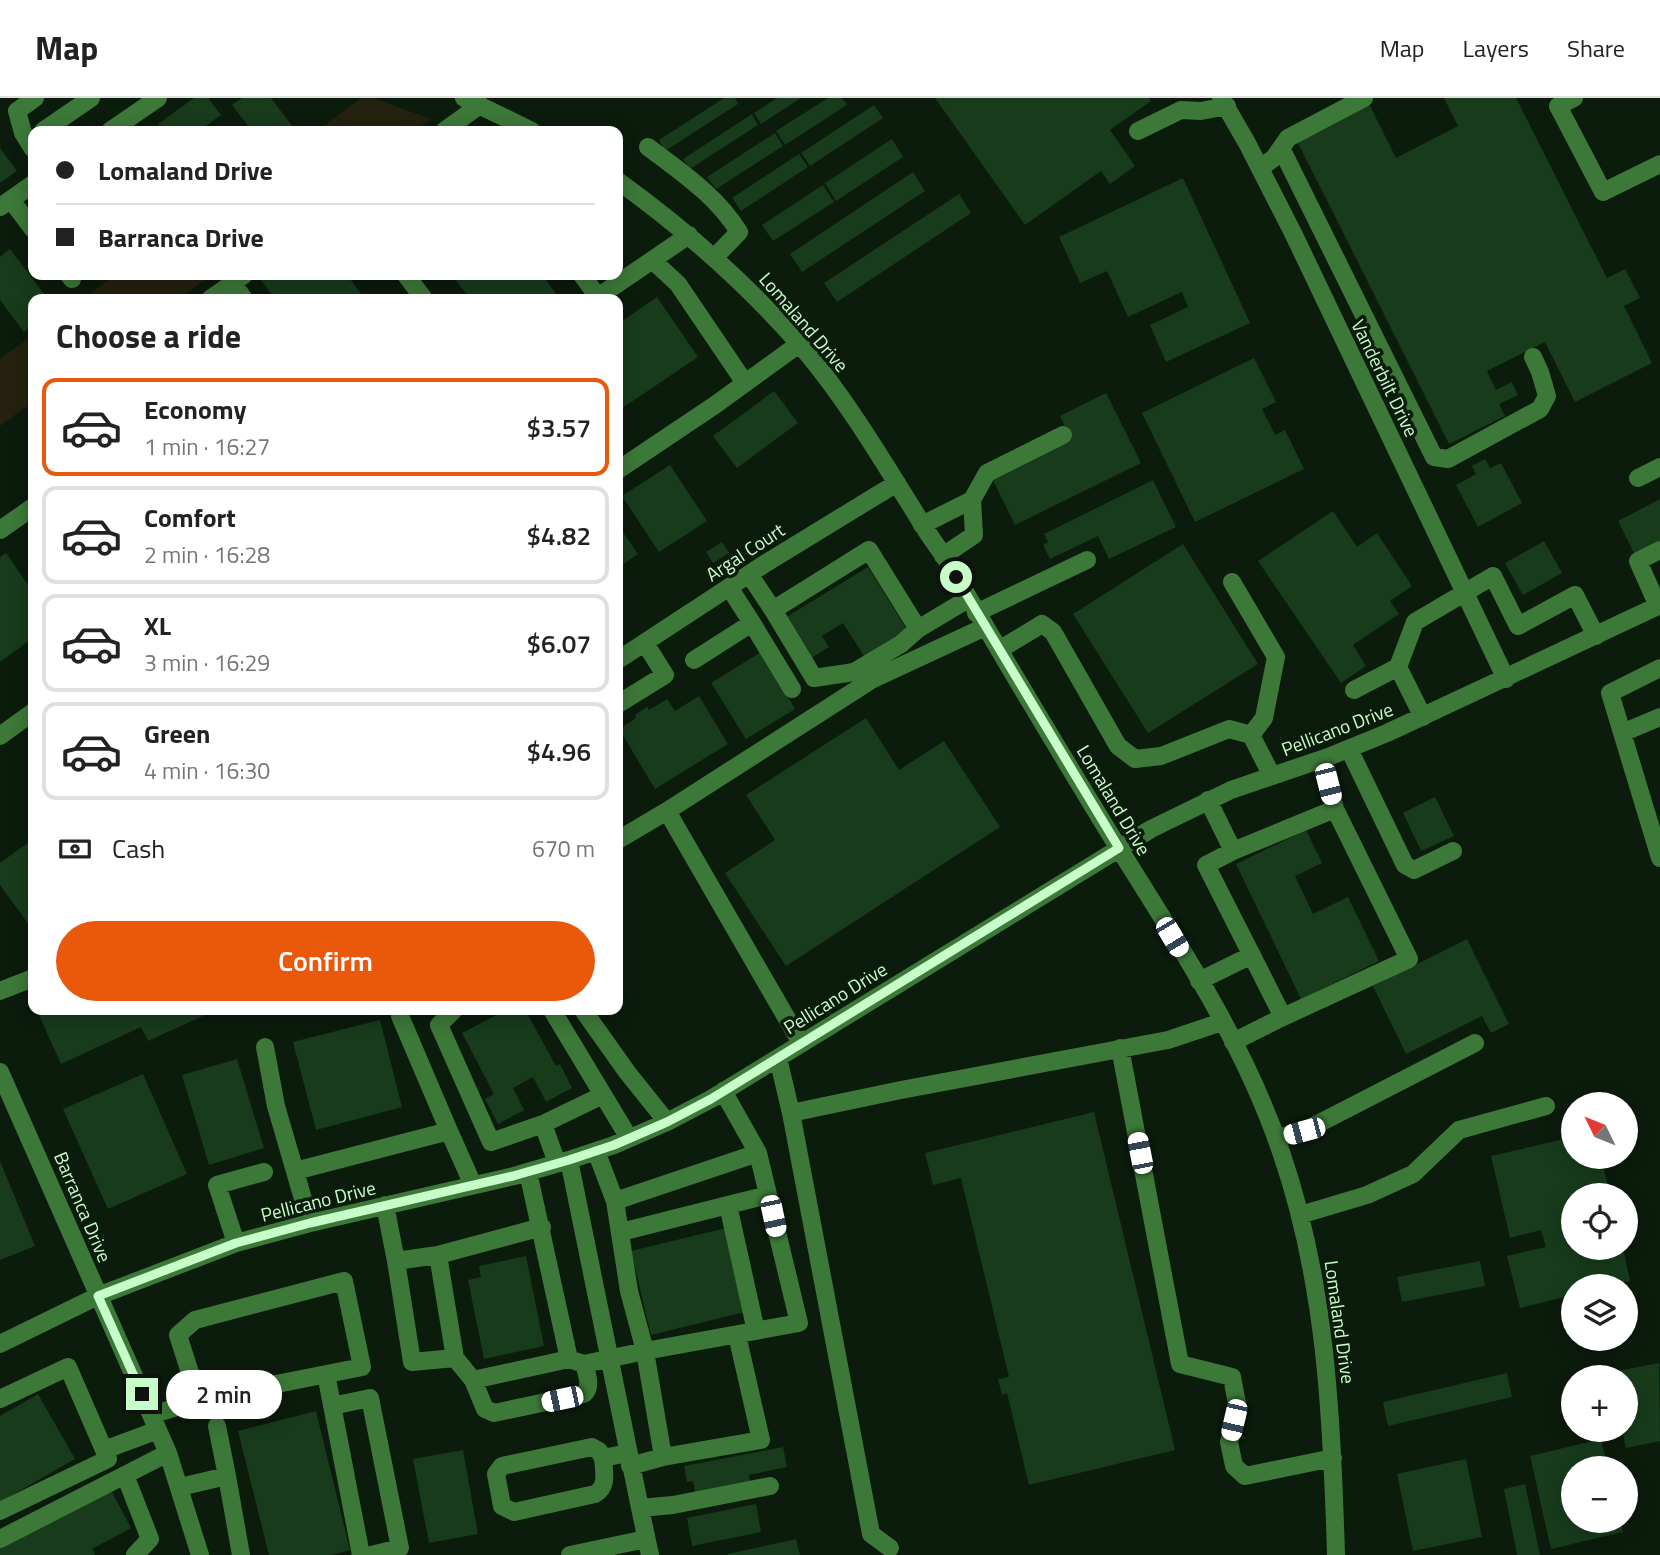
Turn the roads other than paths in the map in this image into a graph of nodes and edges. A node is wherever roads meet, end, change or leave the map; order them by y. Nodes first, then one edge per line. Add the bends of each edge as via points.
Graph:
1 (35, 98) edge
2 (91, 98) edge
3 (158, 98) edge
4 (1364, 98) edge
5 (1574, 98) edge
6 (472, 102) edge
7 (1224, 102) edge
8 (50, 126) edge
9 (117, 126) edge
10 (449, 126) edge
11 (522, 126) edge
12 (1139, 131) dead end
13 (28, 133) edge
14 (648, 147) dead end
15 (1281, 148) junction
16 (1660, 164) edge
17 (1260, 168) junction
18 (623, 185) edge
19 (28, 188) edge
20 (5, 204) edge
21 (28, 225) edge
22 (689, 235) junction
23 (715, 257) junction
24 (652, 260) junction
25 (237, 280) edge
26 (217, 294) edge
27 (603, 294) edge
28 (799, 344) junction
29 (1533, 357) dead end
30 (745, 383) junction
31 (1063, 435) dead end
32 (1434, 457) junction
33 (623, 467) edge
34 (1660, 467) edge
35 (1408, 474) junction
36 (1638, 478) dead end
37 (897, 483) junction
38 (972, 500) junction
39 (28, 510) edge
40 (922, 525) junction
41 (0, 530) edge
42 (1660, 550) edge
43 (943, 556) junction
44 (1087, 559) dead end
45 (749, 574) junction
46 (1231, 582) dead end
47 (729, 587) junction
48 (1465, 592) junction
49 (1659, 605) edge
50 (773, 610) junction
51 (976, 613) junction
52 (752, 623) junction
53 (918, 628) junction
54 (1596, 636) junction
55 (645, 643) junction
56 (999, 650) junction
57 (623, 657) edge
58 (694, 660) dead end
59 (1398, 667) junction
60 (1660, 667) edge
61 (1506, 678) junction
62 (792, 689) dead end
63 (1353, 690) dead end
64 (623, 701) edge
65 (28, 716) edge
66 (1423, 717) junction
67 (1660, 717) edge
68 (1622, 733) junction
69 (1251, 735) junction
70 (0, 736) edge
71 (1349, 749) junction
72 (1322, 759) junction
73 (1272, 776) junction
74 (1208, 800) junction
75 (1335, 809) junction
76 (667, 811) junction
77 (623, 837) edge
78 (1119, 848) junction
79 (1233, 851) junction
80 (1453, 851) dead end
81 (1660, 858) edge
82 (1252, 955) junction
83 (28, 980) edge
84 (1199, 981) junction
85 (0, 991) edge
86 (449, 1015) edge
87 (555, 1015) edge
88 (587, 1015) edge
89 (400, 1016) dead end
90 (1283, 1017) junction
91 (1222, 1022) junction
92 (1233, 1042) junction
93 (801, 1043) junction
94 (1475, 1043) dead end
95 (265, 1047) dead end
96 (1120, 1048) junction
97 (778, 1058) junction
98 (0, 1072) edge
99 (723, 1091) junction
100 (603, 1095) junction
101 (1546, 1106) dead end
102 (791, 1113) junction
103 (667, 1122) junction
104 (543, 1124) junction
105 (449, 1131) junction
106 (629, 1138) junction
107 (1276, 1138) junction
108 (596, 1151) junction
109 (758, 1153) junction
110 (563, 1162) junction
111 (295, 1171) junction
112 (264, 1172) dead end
113 (528, 1172) junction
114 (473, 1185) junction
115 (768, 1195) junction
116 (615, 1201) junction
117 (385, 1205) junction
118 (728, 1205) junction
119 (1300, 1215) junction
120 (310, 1223) junction
121 (542, 1227) junction
122 (621, 1232) junction
123 (236, 1243) junction
124 (438, 1255) junction
125 (396, 1261) junction
126 (98, 1296) junction
127 (755, 1331) junction
128 (737, 1335) junction
129 (0, 1345) edge
130 (646, 1351) junction
131 (455, 1358) junction
132 (610, 1358) junction
133 (576, 1362) junction
134 (326, 1374) junction
135 (473, 1380) junction
136 (0, 1399) edge
137 (199, 1401) junction
138 (332, 1406) junction
139 (154, 1422) junction
140 (217, 1426) dead end
141 (104, 1450) junction
142 (168, 1453) junction
143 (663, 1457) junction
144 (603, 1458) junction
145 (1333, 1458) junction
146 (629, 1460) junction
147 (125, 1475) junction
148 (227, 1476) junction
149 (770, 1486) dead end
150 (180, 1487) junction
151 (640, 1508) junction
152 (0, 1511) edge
153 (0, 1539) edge
154 (648, 1547) edge
155 (890, 1548) dead end
156 (617, 1550) edge
157 (135, 1555) edge
158 (200, 1555) edge
159 (241, 1555) edge
160 (361, 1555) edge
161 (372, 1555) edge
162 (570, 1555) edge
163 (1336, 1555) edge

1 - 13 street via 17,111
2 - 8 street
3 - 9 street
4 - 15 street via 1301,129
5 - 16 street via 1558,106 1603,192
6 - 10 street
6 - 11 street
7 - 12 street via 1201,111 1181,110
7 - 17 street, Vanderbilt Drive
14 - 23 street via 727,212 739,232
15 - 17 street
15 - 32 street
17 - 35 street, Vanderbilt Drive
18 - 22 street, Lomaland Drive
19 - 20 street
20 - 21 street
22 - 23 street, Lomaland Drive
22 - 24 street
23 - 28 street, Lomaland Drive
24 - 27 street
24 - 30 street via 678,284
25 - 26 street
28 - 30 street
28 - 37 street, Lomaland Drive
29 - 32 street via 1547,396 1540,409 1448,458
30 - 33 street
31 - 38 street via 987,473
32 - 35 street
34 - 36 street
35 - 48 street, Vanderbilt Drive
37 - 40 street, Lomaland Drive
37 - 45 street, Argal Court
38 - 40 street
38 - 43 street via 975,535
39 - 41 street
40 - 43 street, Lomaland Drive
42 - 49 street via 1638,561
43 - 51 street, Lomaland Drive
44 - 51 street
45 - 47 street, Argal Court
45 - 50 street
46 - 69 street via 1276,657 1264,718
47 - 52 street
47 - 55 street, Argal Court
48 - 54 street via 1493,576 1518,626 1576,595
48 - 59 street via 1415,622
48 - 61 street, Vanderbilt Drive
49 - 54 street, Pellicano Drive
50 - 53 street via 814,678 854,673
50 - 53 street via 869,550
51 - 53 street
51 - 56 street, Lomaland Drive
51 - 76 street
52 - 58 street
52 - 62 street
54 - 61 street, Pellicano Drive
55 - 57 street, Argal Court
55 - 64 street via 664,675
56 - 69 street via 1042,624 1053,632 1118,746 1135,759 1161,756 1229,729
56 - 78 street, Lomaland Drive
59 - 63 street
59 - 66 street
60 - 68 street via 1610,693
61 - 66 street, Pellicano Drive
65 - 70 street
66 - 71 street, Pellicano Drive
67 - 68 street
68 - 81 street
69 - 73 street
71 - 72 street, Pellicano Drive
71 - 80 street via 1405,865 1414,870
72 - 73 street, Pellicano Drive
72 - 75 street
73 - 74 street, Pellicano Drive
74 - 78 street, Pellicano Drive
74 - 79 street
75 - 79 street
75 - 90 street via 1409,959
76 - 77 street
76 - 93 street
78 - 84 street, Lomaland Drive
78 - 93 street, Pellicano Drive
79 - 82 street via 1206,865
82 - 84 street
82 - 90 street
83 - 85 street
84 - 91 street, Lomaland Drive
86 - 104 street via 439,1024 491,1142
87 - 100 street
88 - 103 street
89 - 105 street
90 - 92 street
91 - 92 street, Lomaland Drive
91 - 96 street via 1168,1040
92 - 107 street, Lomaland Drive
93 - 97 street, Pellicano Drive
94 - 107 street via 1304,1131
95 - 111 street
96 - 102 street
96 - 145 street via 1180,1364 1232,1377 1238,1409 1229,1442 1234,1466 1245,1476
97 - 99 street, Pellicano Drive
97 - 102 street
98 - 126 street, Barranca Drive
99 - 103 street, Pellicano Drive
99 - 109 street
100 - 104 street
100 - 106 street
101 - 119 street via 1459,1130 1413,1174 1367,1195
102 - 155 street via 871,1534
103 - 106 street, Pellicano Drive
104 - 110 street
105 - 111 street
105 - 114 street
106 - 108 street, Pellicano Drive
107 - 119 street, Lomaland Drive
108 - 110 street, Pellicano Drive
108 - 116 street
109 - 115 street
109 - 116 street
110 - 113 street, Pellicano Drive
110 - 132 street
111 - 120 street
112 - 123 street via 217,1185
113 - 114 street, Pellicano Drive
113 - 121 street
114 - 117 street, Pellicano Drive
115 - 118 street
115 - 127 street via 799,1323
116 - 122 street
117 - 120 street, Pellicano Drive
117 - 125 street
118 - 122 street
118 - 127 street
119 - 145 street, Lomaland Drive via 1325,1346
120 - 123 street, Pellicano Drive
121 - 124 street
121 - 133 street
122 - 130 street via 629,1291
123 - 126 street, Pellicano Drive
124 - 125 street
124 - 131 street
125 - 131 street via 412,1362
126 - 129 street, Pellicano Drive
126 - 139 street, Barranca Drive
127 - 128 street
128 - 130 street
128 - 143 street via 761,1440
130 - 132 street
130 - 143 street
131 - 135 street
132 - 133 street
132 - 146 street
133 - 135 street
133 - 135 street via 589,1384 584,1394 494,1413 485,1409
134 - 137 street
134 - 137 street via 362,1367 344,1281 195,1320 178,1335
134 - 138 street
136 - 141 street via 68,1367
137 - 139 street
138 - 160 street
138 - 161 street via 370,1398 400,1548
139 - 141 street
139 - 142 street, Barranca Drive
140 - 148 street
141 - 152 street via 108,1459
142 - 147 street
142 - 150 street, Barranca Drive
143 - 146 street
144 - 144 street via 592,1447 502,1466 496,1474 502,1506 514,1512 596,1494 604,1485
144 - 146 street
145 - 163 street, Lomaland Drive
146 - 151 street
147 - 153 street
147 - 157 street via 150,1539
148 - 150 street
148 - 159 street
149 - 151 street
150 - 158 street, Barranca Drive
151 - 154 street
154 - 156 street
156 - 162 street

